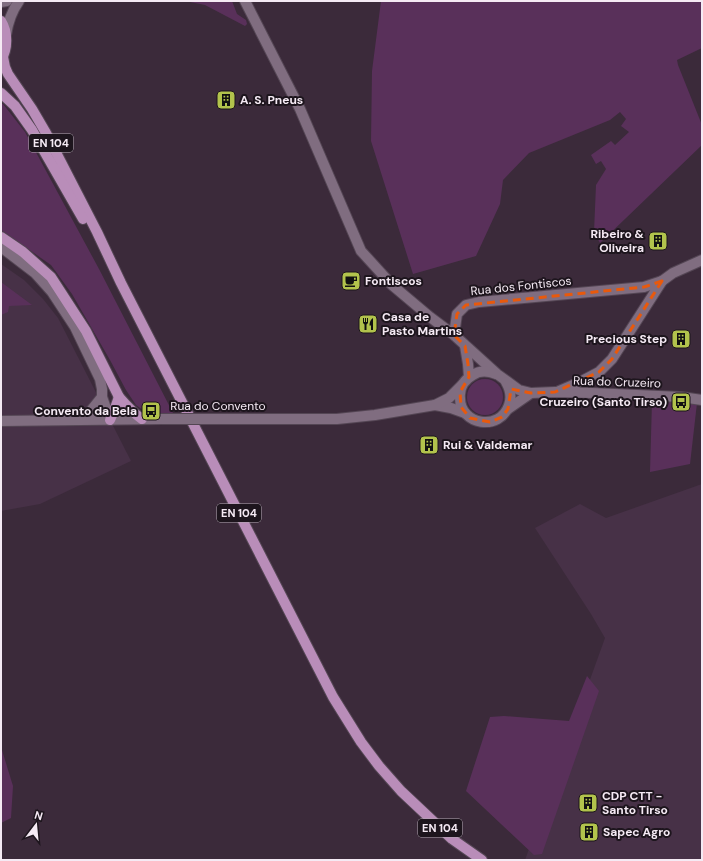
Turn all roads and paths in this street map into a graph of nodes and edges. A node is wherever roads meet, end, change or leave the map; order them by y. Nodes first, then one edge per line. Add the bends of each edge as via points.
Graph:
1 (7, 1) edge
2 (19, 1) edge
3 (245, 1) edge
4 (1, 2) edge
5 (1, 21) edge
6 (6, 35) junction
7 (2, 58) edge
8 (1, 93) edge
9 (1, 236) edge
10 (1, 247) edge
11 (702, 260) edge
12 (662, 281) junction
13 (120, 283) junction
14 (454, 335) junction
15 (465, 346) junction
16 (501, 377) junction
17 (465, 381) junction
18 (555, 392) junction
19 (531, 393) junction
20 (119, 396) junction
21 (102, 397) junction
22 (702, 400) edge
23 (435, 405) junction
24 (508, 409) junction
25 (465, 413) junction
26 (142, 419) junction
27 (80, 420) junction
28 (110, 420) junction
29 (1, 421) edge
30 (482, 860) edge

1 - 4 street
2 - 6 street via 10,17
3 - 14 street via 300,108 361,251 392,285
5 - 6 main road
6 - 7 main road
7 - 13 main road, EN 104 via 8,74 46,133
8 - 13 main road, EN 104 via 15,106 32,130
9 - 20 main road via 51,277 86,331
10 - 21 street via 35,273 52,292 74,327 100,379
11 - 12 street, Rua dos Fontiscos
12 - 14 street, Rua dos Fontiscos via 644,287 466,305 457,314
12 - 18 street via 612,359 599,372
13 - 30 main road, EN 104 via 333,697 361,742 401,792 452,839
14 - 15 street
15 - 16 street
15 - 17 street via 468,364
16 - 17 street via 482,371
16 - 19 street via 519,390
16 - 24 street via 511,394
17 - 23 street, Rua do Convento via 449,398
17 - 25 street via 460,392
18 - 19 street, Rua do Cruzeiro
18 - 22 street, Rua do Cruzeiro
19 - 24 street
20 - 26 main road
20 - 28 main road
21 - 27 street
21 - 28 street
23 - 25 street, Rua do Convento
23 - 26 street, Rua do Convento, bridge via 375,415 337,418
24 - 25 street via 502,417 490,422 477,421
26 - 28 street, Rua do Convento
27 - 28 street, Rua do Convento
27 - 29 street, Rua do Convento

